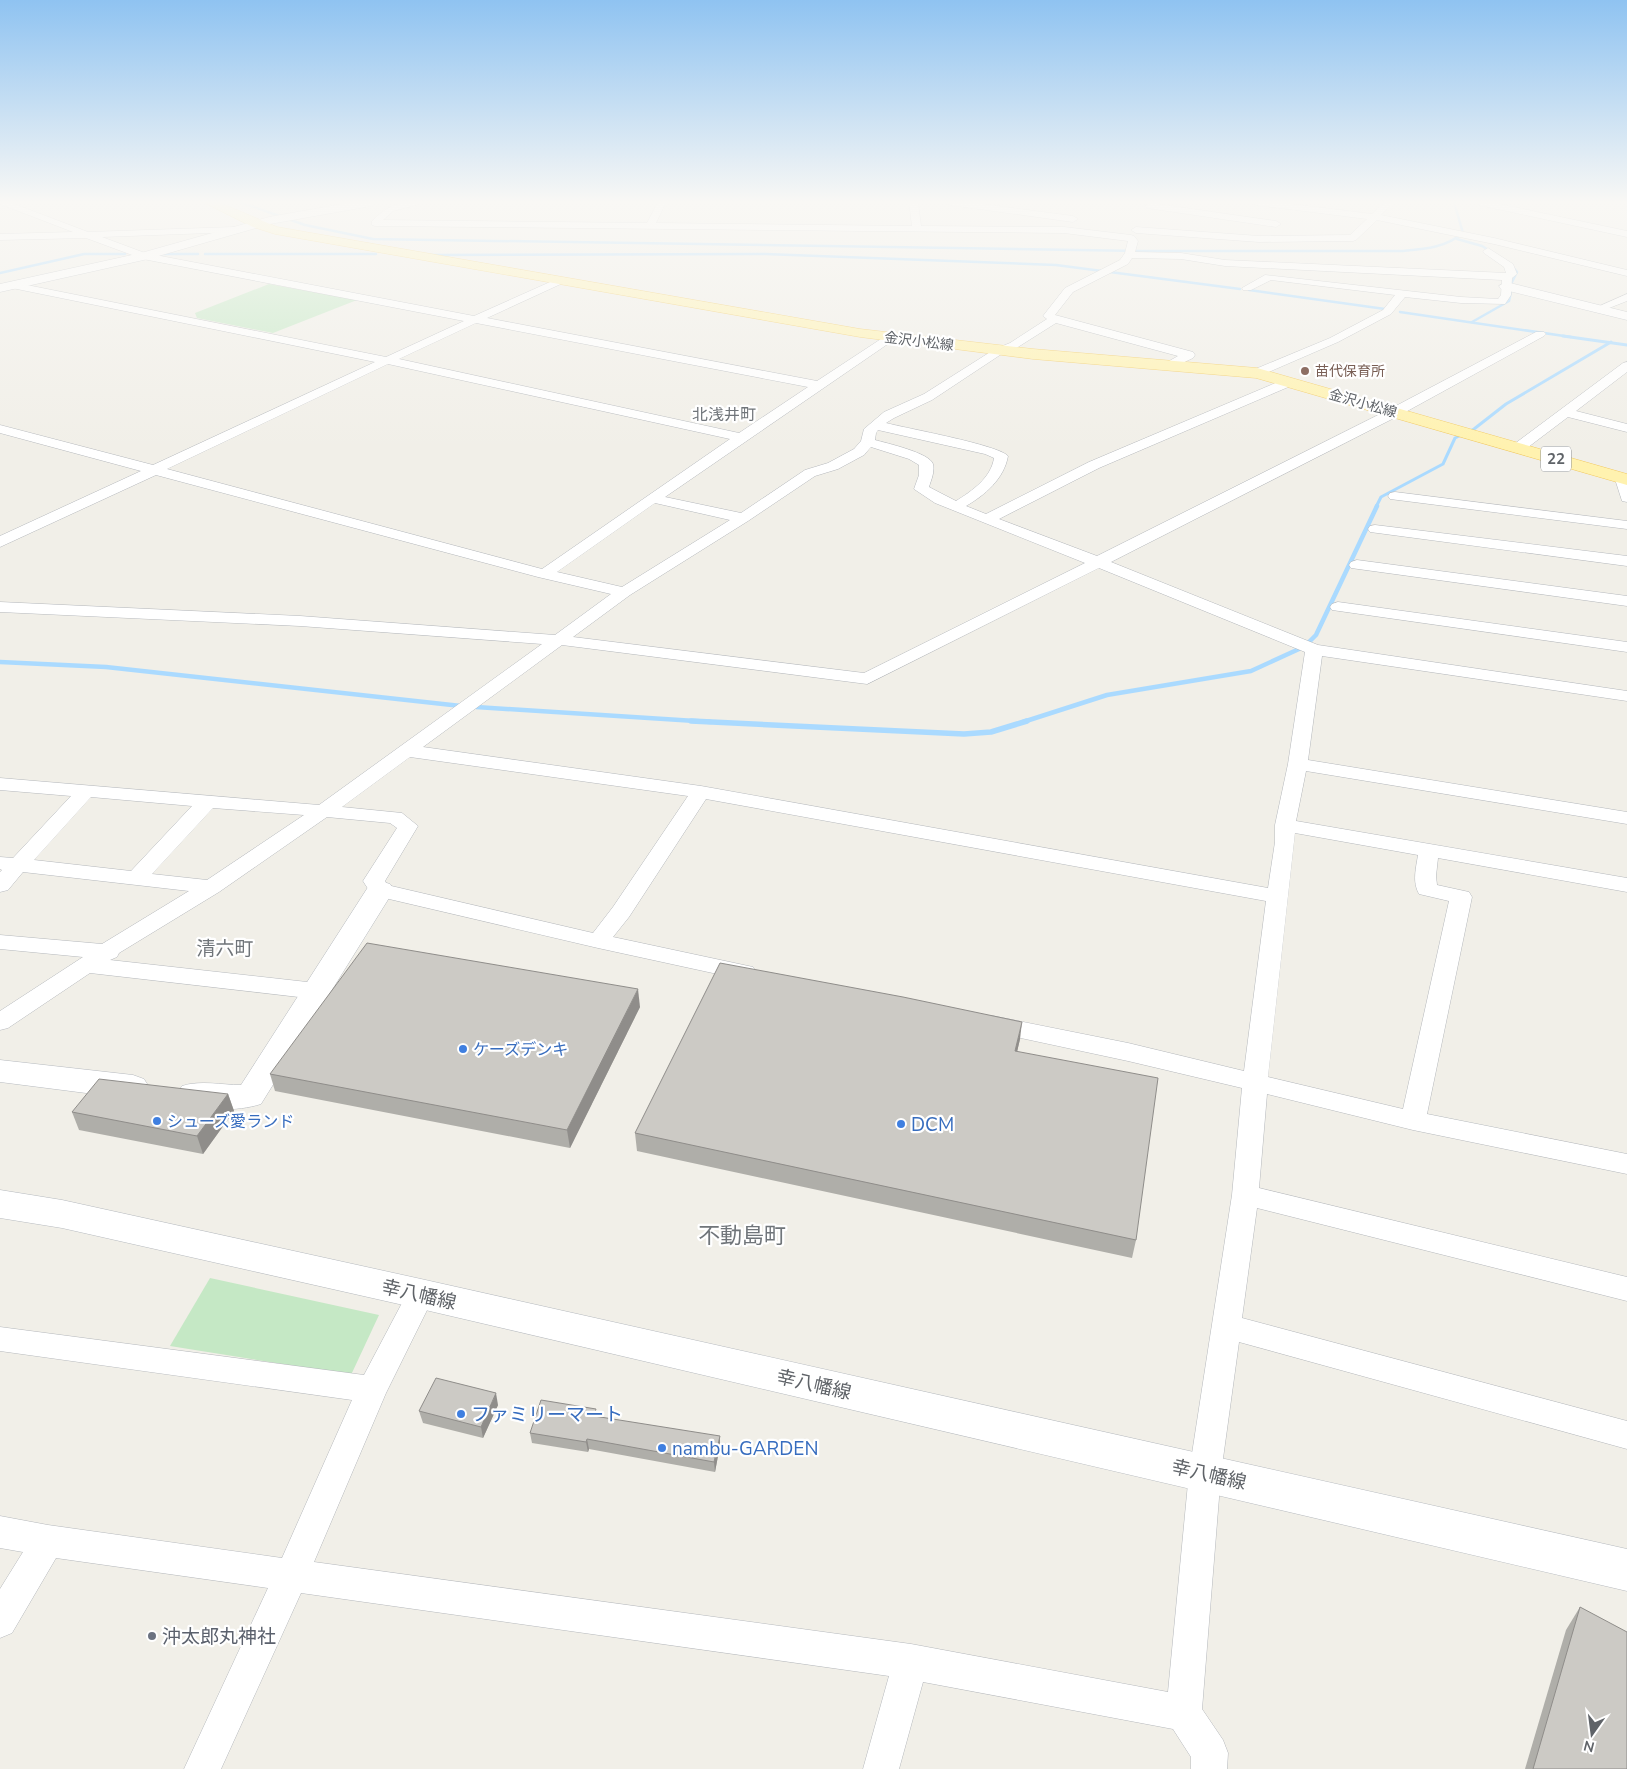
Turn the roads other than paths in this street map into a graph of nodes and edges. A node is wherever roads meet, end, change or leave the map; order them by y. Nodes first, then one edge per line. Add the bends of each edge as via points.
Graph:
1 (294, 285) edge
2 (551, 285) edge
3 (579, 285) edge
4 (1079, 285) edge
5 (1254, 285) edge
6 (1332, 285) edge
7 (1399, 285) edge
8 (1507, 285) edge
9 (1519, 285) edge
10 (6, 286) edge
11 (1247, 288) dead end
12 (1402, 293) junction
13 (1627, 297) edge
14 (1600, 309) junction
15 (1627, 316) edge
16 (476, 319) junction
17 (1054, 319) junction
18 (1540, 334) dead end
19 (891, 337) junction
20 (999, 351) junction
21 (385, 360) junction
22 (1170, 364) junction
23 (1627, 366) edge
24 (1257, 373) junction
25 (1289, 382) junction
26 (819, 385) junction
27 (1395, 412) junction
28 (1565, 412) junction
29 (874, 425) junction
30 (1627, 428) edge
31 (0, 429) edge
32 (741, 436) junction
33 (868, 442) junction
34 (1518, 448) junction
35 (155, 470) junction
36 (1625, 480) edge
37 (1395, 496) dead end
38 (651, 498) junction
39 (1627, 498) edge
40 (957, 506) junction
41 (743, 518) junction
42 (987, 518) junction
43 (1627, 525) edge
44 (1375, 529) dead end
45 (0, 542) edge
46 (1627, 561) edge
47 (1098, 562) junction
48 (1357, 565) dead end
49 (544, 574) junction
50 (624, 592) junction
51 (1627, 602) edge
52 (0, 607) edge
53 (1338, 607) dead end
54 (559, 640) junction
55 (1627, 647) edge
56 (1314, 650) junction
57 (1627, 696) edge
58 (408, 751) junction
59 (1298, 764) junction
60 (0, 784) edge
61 (85, 792) junction
62 (701, 792) junction
63 (206, 803) junction
64 (322, 812) junction
65 (1627, 818) edge
66 (1286, 825) junction
67 (1429, 850) junction
68 (10, 864) edge
69 (136, 879) junction
70 (0, 885) edge
71 (1627, 885) edge
72 (211, 887) junction
73 (380, 890) junction
74 (1277, 896) junction
75 (598, 941) junction
76 (0, 942) edge
77 (109, 952) junction
78 (88, 965) junction
79 (762, 976) edge
80 (316, 991) junction
81 (974, 1020) edge
82 (0, 1022) edge
83 (0, 1071) edge
84 (1255, 1084) junction
85 (1412, 1121) junction
86 (1627, 1164) edge
87 (1244, 1195) junction
88 (0, 1204) edge
89 (1627, 1289) edge
90 (421, 1294) junction
91 (1226, 1326) junction
92 (0, 1339) edge
93 (372, 1388) junction
94 (1627, 1434) edge
95 (1204, 1473) junction
96 (0, 1532) edge
97 (48, 1541) junction
98 (1627, 1570) edge
99 (291, 1576) junction
100 (0, 1621) edge
101 (911, 1662) junction
102 (1184, 1713) junction
103 (202, 1769) edge
104 (880, 1769) edge
105 (1209, 1769) edge

1 - 16 street
2 - 16 street
3 - 19 main road, 金沢小松線 / 22 via 786,322
4 - 17 street via 1068,290 1049,316
5 - 11 street
6 - 12 street
7 - 12 street
8 - 12 street via 1506,296 1501,302
9 - 14 street
10 - 21 street
12 - 24 street via 1387,312 1334,340
13 - 14 street
14 - 15 street
16 - 21 street
16 - 26 street
17 - 20 street
17 - 22 street via 1188,355
18 - 27 street
19 - 20 main road, 金沢小松線 / 22
19 - 26 street
20 - 22 main road, 金沢小松線 / 22
20 - 29 street via 928,397
21 - 32 street
21 - 35 street
22 - 24 main road, 金沢小松線 / 22
23 - 28 street
24 - 25 main road, 金沢小松線 / 22
25 - 27 main road, 金沢小松線 / 22
25 - 42 street via 1094,466
26 - 32 street
27 - 34 main road, 金沢小松線 / 22
27 - 47 street
28 - 30 street
28 - 34 street
29 - 33 street
29 - 40 street via 1001,456 1001,465 994,475
31 - 35 street
32 - 38 street
33 - 40 street via 926,463 921,488
33 - 41 street via 859,452 810,473
34 - 36 main road, 金沢小松線 / 22
35 - 45 street
35 - 49 street
36 - 39 street
37 - 43 street
38 - 41 street
38 - 49 street
40 - 42 street
41 - 50 street
42 - 47 street
44 - 46 street
47 - 54 street via 867,679
47 - 56 street
48 - 51 street
49 - 50 street
50 - 54 street
52 - 54 street via 300,621
53 - 55 street
54 - 58 street
56 - 57 street
56 - 59 street
58 - 62 street
58 - 64 street
59 - 65 street
59 - 66 street
60 - 61 street
61 - 63 street
61 - 68 street
62 - 74 street
62 - 75 street
63 - 64 street
63 - 69 street
64 - 72 street
64 - 73 street via 395,817 408,826 374,881
66 - 67 street
66 - 74 street
67 - 71 street
67 - 85 street via 1425,876 1427,889 1461,897
68 - 69 street
68 - 70 street
69 - 72 street
72 - 77 street
73 - 75 street
73 - 80 street
74 - 84 street
75 - 79 street
76 - 77 street
77 - 78 street
78 - 80 street
78 - 82 street
80 - 83 street via 250,1096 217,1097
81 - 84 street via 1128,1052
84 - 85 street
84 - 87 street
85 - 86 street
87 - 89 street
87 - 91 street
88 - 90 street, 幸八幡線 via 62,1214
90 - 93 street
90 - 95 street, 幸八幡線
91 - 94 street
91 - 95 street
92 - 93 street
93 - 99 street
95 - 98 street, 幸八幡線
95 - 102 street
96 - 97 street
97 - 99 street
97 - 100 street
99 - 101 street
99 - 103 street
101 - 102 street
101 - 104 street
102 - 105 street via 1210,1753

